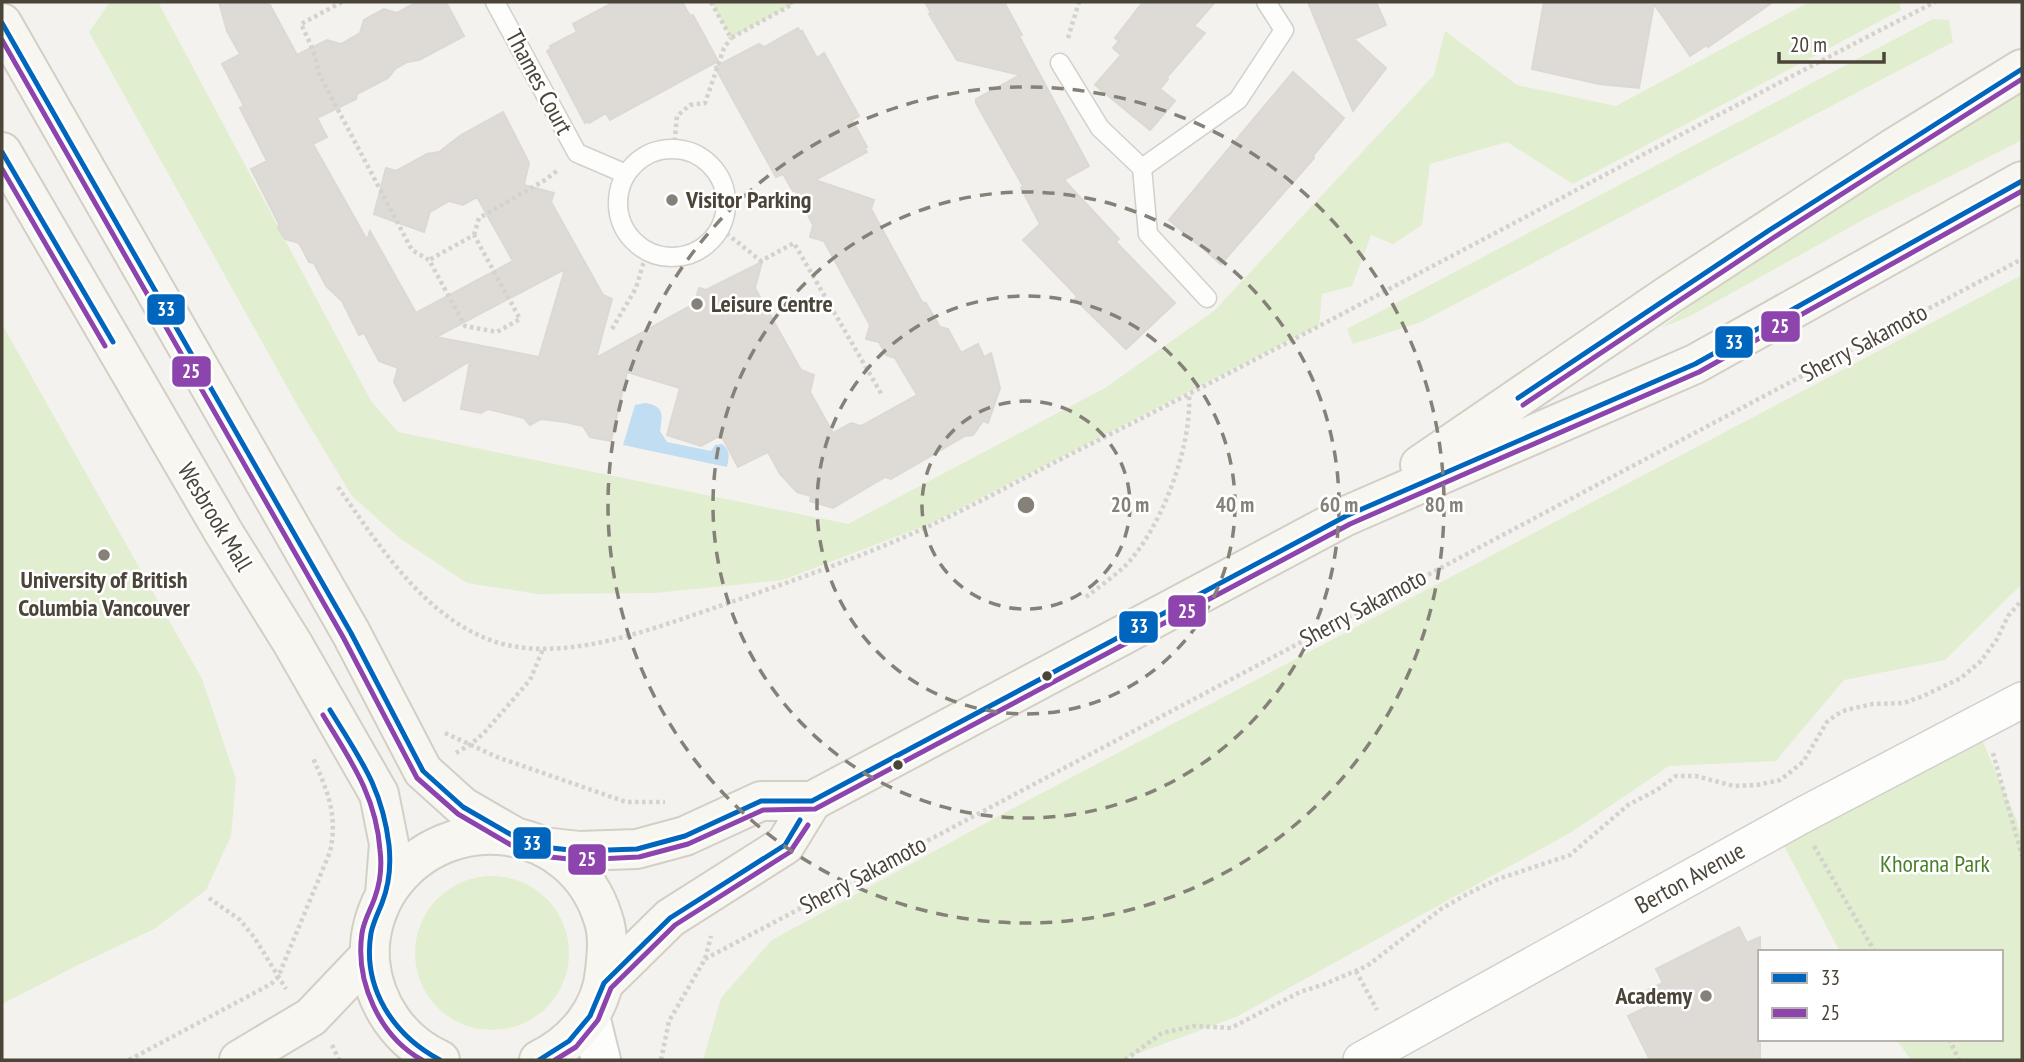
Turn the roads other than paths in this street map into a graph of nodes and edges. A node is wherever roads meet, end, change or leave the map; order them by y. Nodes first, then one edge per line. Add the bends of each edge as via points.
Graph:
1 (495, 2) edge
2 (1266, 2) edge
3 (2, 23) edge
4 (1060, 63) road end
5 (2022, 69) edge
6 (2, 152) edge
7 (1142, 169) junction
8 (626, 174) junction
9 (2022, 181) edge
10 (1207, 298) dead end
11 (1346, 516) junction
12 (2022, 700) edge
13 (812, 801) junction
14 (529, 842) junction
15 (385, 894) junction
16 (369, 955) junction
17 (597, 999) junction
18 (423, 1059) edge
19 (239, 1060) edge
20 (539, 1060) edge
21 (601, 1060) edge
22 (1361, 1060) edge

1 - 8 lane, Thames Court via 578,153
2 - 7 lane via 1284,30 1238,100
3 - 14 main road via 351,633 424,771 463,807
4 - 7 lane via 1100,128
5 - 11 main road via 1667,296
6 - 15 main road, Wesbrook Mall via 379,794 389,844
7 - 10 lane via 1147,234
8 - 8 lane via 618,191 617,209 632,241 647,251 663,257 688,254 710,242 721,229 726,194 720,176 692,152 674,148 655,151 638,160
9 - 11 main road via 1695,364
11 - 13 main road
12 - 22 street, Berton Avenue
13 - 14 main road via 761,801 685,836 637,849 579,851
13 - 17 main road via 785,845 670,918
14 - 15 main road via 490,834 439,844 401,872
14 - 17 main road via 567,863 595,898 608,945
15 - 16 main road via 371,933
16 - 18 main road via 384,1009
16 - 19 main road via 311,1017
17 - 20 main road via 569,1041
17 - 21 street

